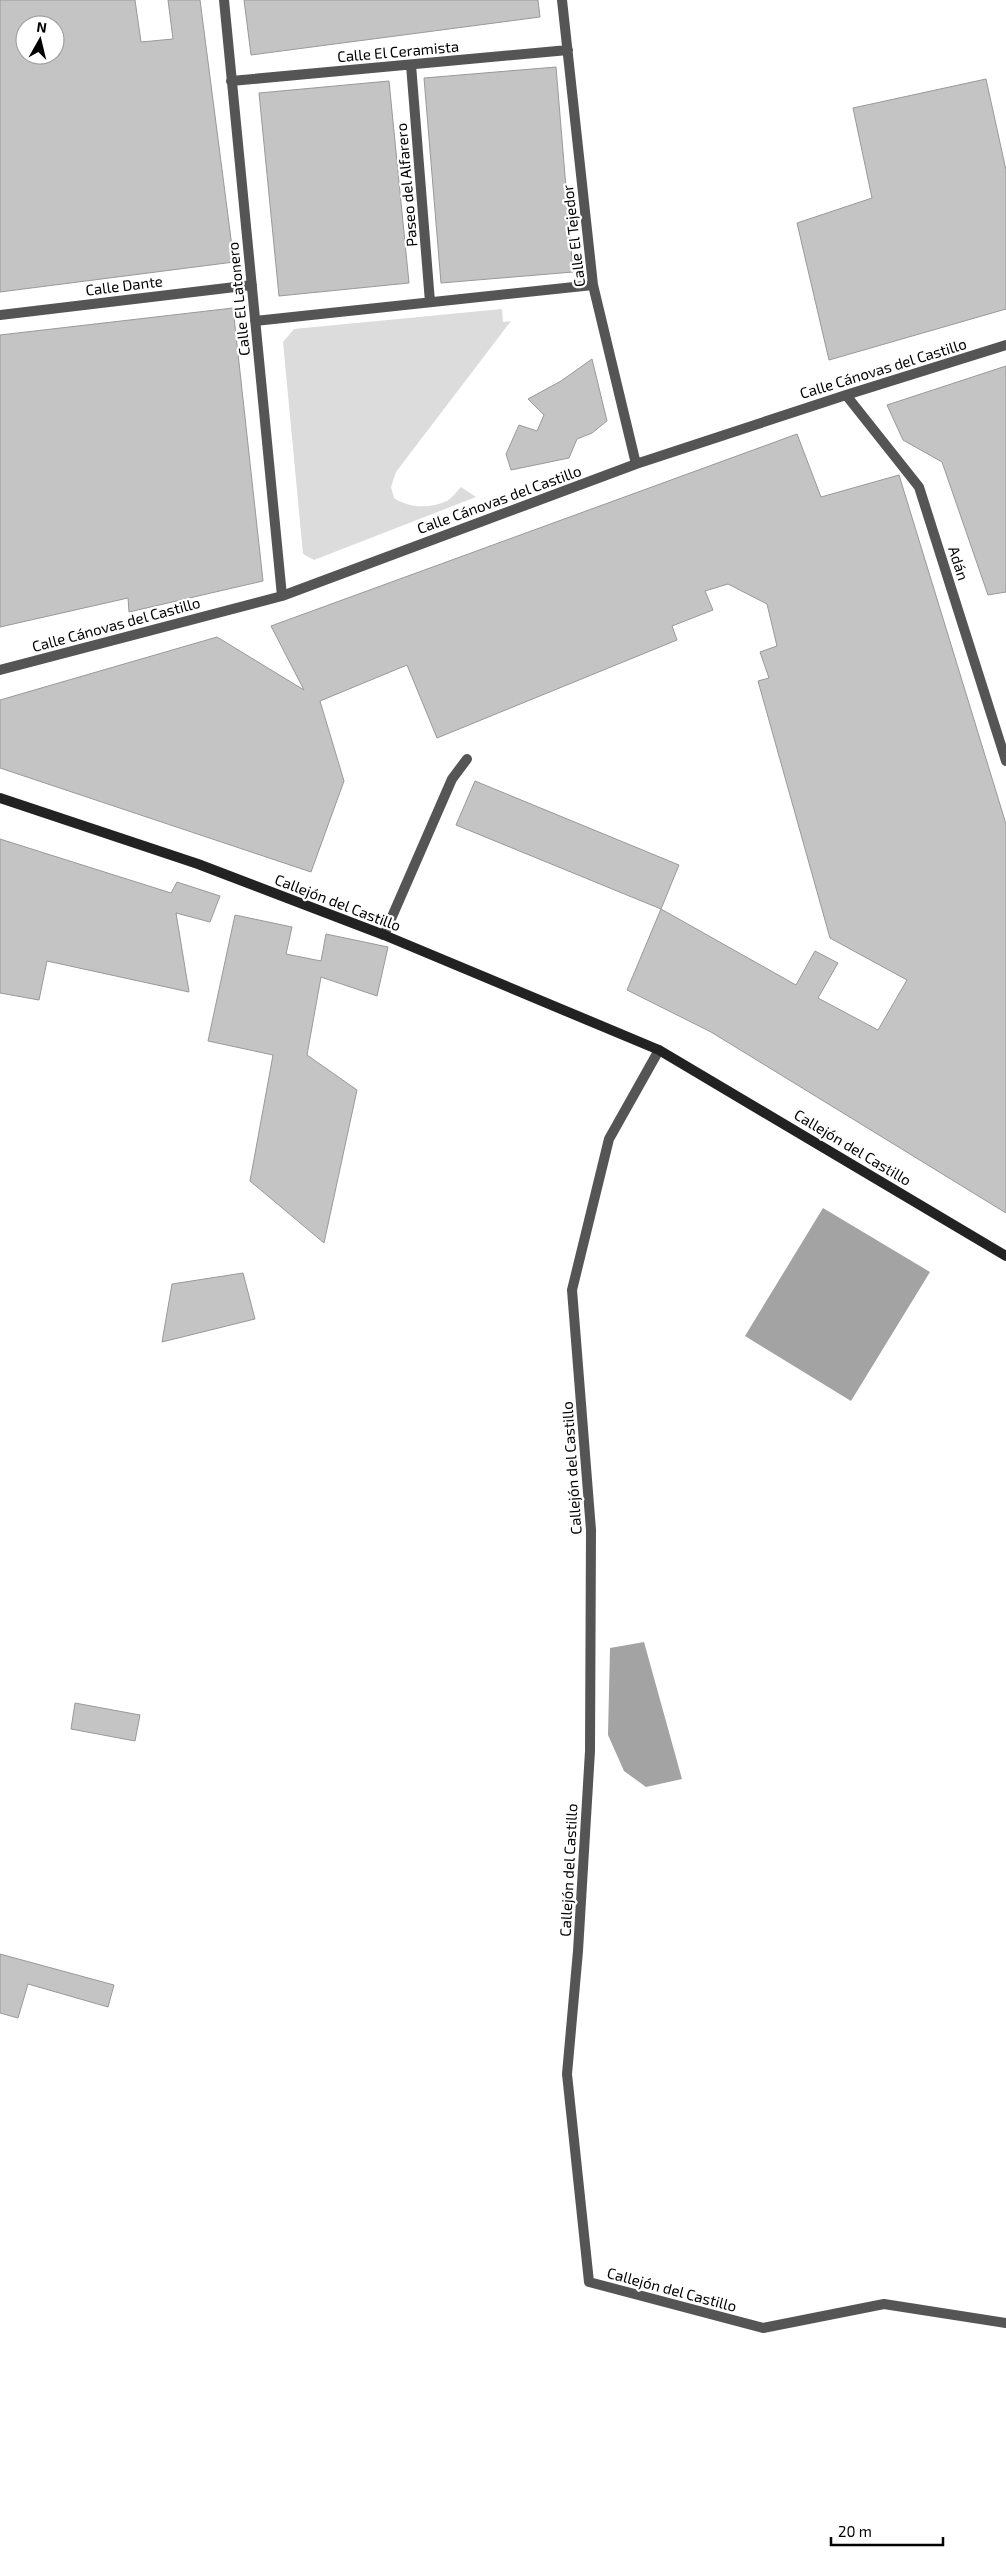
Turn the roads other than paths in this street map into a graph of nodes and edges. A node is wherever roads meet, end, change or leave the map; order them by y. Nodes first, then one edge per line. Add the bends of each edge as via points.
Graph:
1 (224, 0) edge
2 (562, 0) edge
3 (568, 50) junction
4 (411, 65) junction
5 (231, 81) junction
6 (252, 285) junction
7 (593, 285) junction
8 (430, 302) junction
9 (0, 315) edge
10 (255, 321) junction
11 (1006, 345) edge
12 (846, 395) junction
13 (636, 464) junction
14 (282, 596) junction
15 (0, 670) edge
16 (467, 759) dead end
17 (1006, 761) edge
18 (0, 798) edge
19 (384, 934) junction
20 (659, 1050) junction
21 (1006, 1256) edge
22 (1006, 2322) edge

1 - 5 street, Calle El Latonero
2 - 3 street, Calle El Tejedor
3 - 4 street, Calle El Ceramista
3 - 7 street, Calle El Tejedor
4 - 5 street, Calle El Ceramista
4 - 8 street, Paseo del Alfarero
5 - 6 street, Calle El Latonero
6 - 9 street, Calle Dante
6 - 10 street, Calle El Latonero
7 - 8 street
7 - 13 street, Calle El Tejedor
8 - 10 street
10 - 14 street, Calle El Latonero
11 - 12 street, Calle Cánovas del Castillo
12 - 13 street, Calle Cánovas del Castillo
12 - 17 street, Adán via 919,487
13 - 14 street, Calle Cánovas del Castillo
14 - 15 street, Calle Cánovas del Castillo
16 - 19 street via 452,779
18 - 19 street, Callejón del Castillo via 198,864
19 - 20 street, Callejón del Castillo
20 - 21 street, Callejón del Castillo
20 - 22 street, Callejón del Castillo via 609,1139 572,1290 591,1530 590,1742 567,2074 589,2282 763,2328 884,2304

